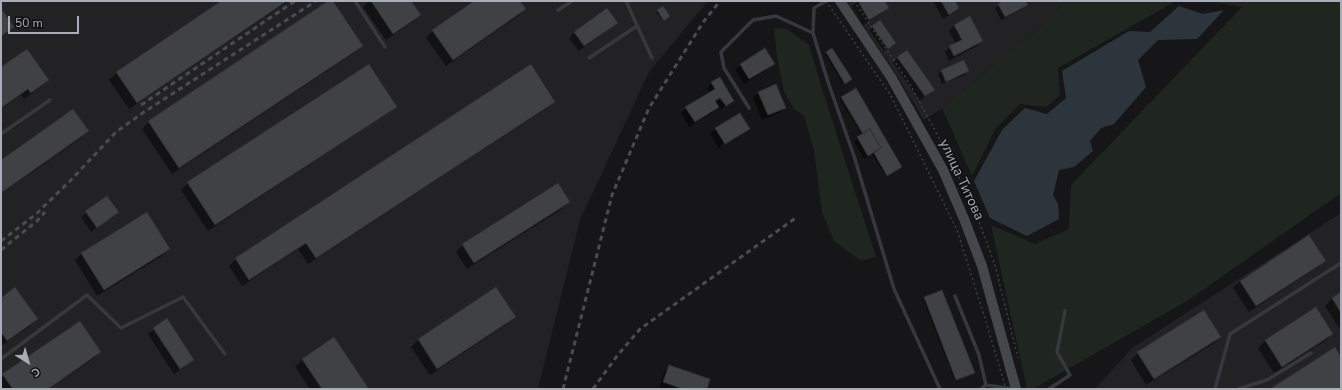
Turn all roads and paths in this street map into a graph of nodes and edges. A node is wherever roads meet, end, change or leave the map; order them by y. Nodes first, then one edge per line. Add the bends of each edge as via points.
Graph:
1 (355, 1) edge
2 (572, 1) edge
3 (626, 1) edge
4 (826, 1) edge
5 (840, 1) edge
6 (558, 10) dead end
7 (637, 26) junction
8 (813, 33) junction
9 (385, 46) dead end
10 (589, 58) dead end
11 (652, 58) dead end
12 (50, 100) dead end
13 (749, 108) dead end
14 (1, 134) edge
15 (1341, 263) edge
16 (955, 296) dead end
17 (1066, 311) dead end
18 (1311, 353) dead end
19 (225, 354) dead end
20 (1, 359) edge
21 (986, 385) junction
22 (940, 389) edge
23 (981, 389) edge
24 (1006, 389) edge
25 (1016, 389) edge
26 (1048, 389) edge
27 (1216, 389) edge
28 (1238, 389) edge

1 - 9 lane
2 - 6 lane
3 - 7 lane
4 - 8 lane via 814,8
4 - 24 path, bridge via 891,96 957,230
5 - 25 main road, улица Титова via 891,77 942,170 982,266
7 - 10 lane
7 - 11 lane
8 - 13 lane via 776,16 753,20 721,52 724,68
8 - 22 lane via 894,289
12 - 14 lane
15 - 27 lane via 1230,334
16 - 21 lane via 979,355
17 - 26 lane via 1057,352 1070,375
18 - 28 lane via 1267,380
19 - 20 lane via 184,297 121,328 87,295
21 - 23 lane
21 - 25 lane

